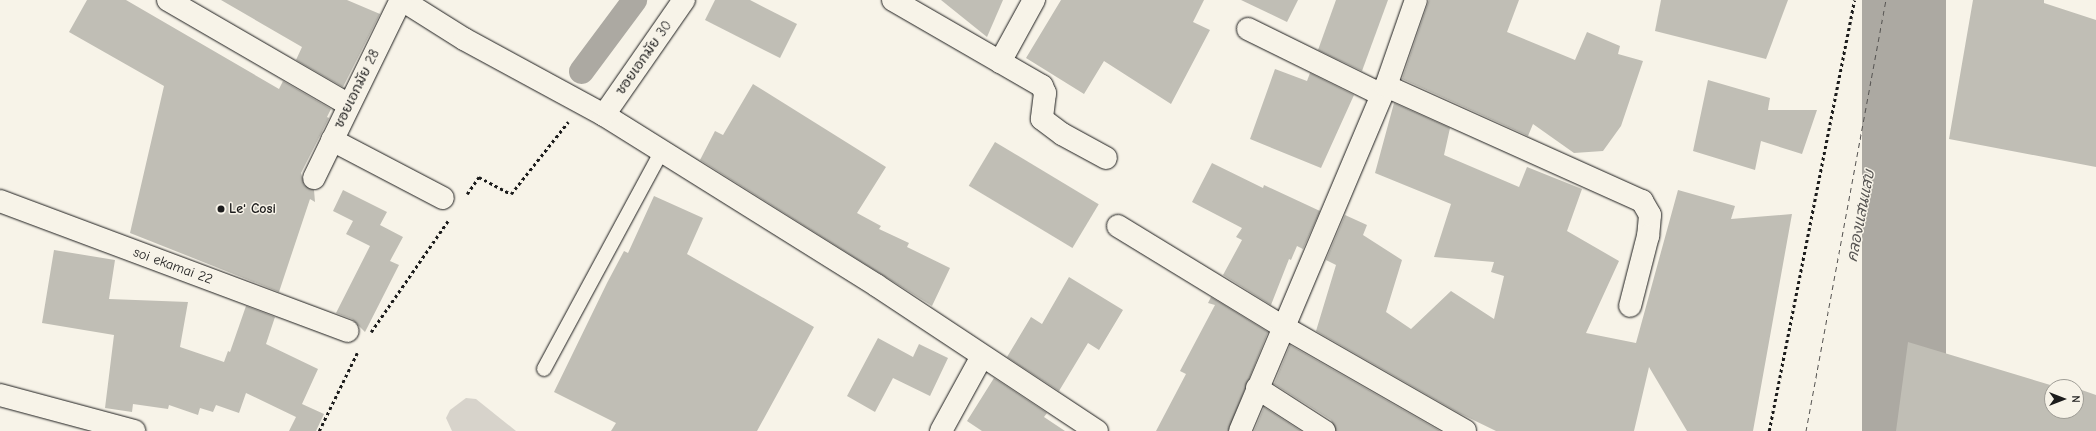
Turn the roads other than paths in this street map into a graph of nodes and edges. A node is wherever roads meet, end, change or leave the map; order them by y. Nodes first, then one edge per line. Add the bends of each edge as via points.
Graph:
1 (168, 0) edge
2 (402, 0) edge
3 (684, 0) edge
4 (893, 0) edge
5 (1034, 0) edge
6 (1416, 0) edge
7 (1248, 29) dead end
8 (1000, 62) junction
9 (1384, 91) junction
10 (349, 106) junction
11 (604, 115) junction
12 (332, 140) junction
13 (662, 151) junction
14 (1106, 158) dead end
15 (314, 178) dead end
16 (0, 201) edge
17 (447, 207) road end
18 (1118, 226) dead end
19 (1630, 306) dead end
20 (1282, 326) junction
21 (357, 334) road end
22 (982, 356) junction
23 (544, 369) dead end
24 (1257, 388) junction
25 (0, 396) edge
26 (134, 431) edge
27 (941, 431) edge
28 (1097, 431) edge
29 (1240, 431) edge
30 (1324, 431) edge
31 (1465, 431) edge

1 - 10 street
2 - 10 street, ซอยเอกมัย 28
2 - 11 street via 464,39
3 - 11 street, ซอยเอกมัย 30
4 - 8 street
5 - 8 street
6 - 9 street
7 - 9 street
8 - 14 street via 1044,89 1042,119 1062,134
9 - 19 street via 1642,201 1650,215 1648,236
9 - 20 street
10 - 12 street, ซอยเอกมัย 28
11 - 13 street
12 - 15 street, ซอยเอกมัย 28
12 - 17 street
13 - 22 street via 876,285
13 - 23 lane
16 - 21 street, soi ekamai 22
18 - 20 street
20 - 24 street
20 - 31 street
22 - 27 street
22 - 28 street
24 - 29 street
24 - 30 street
25 - 26 street

